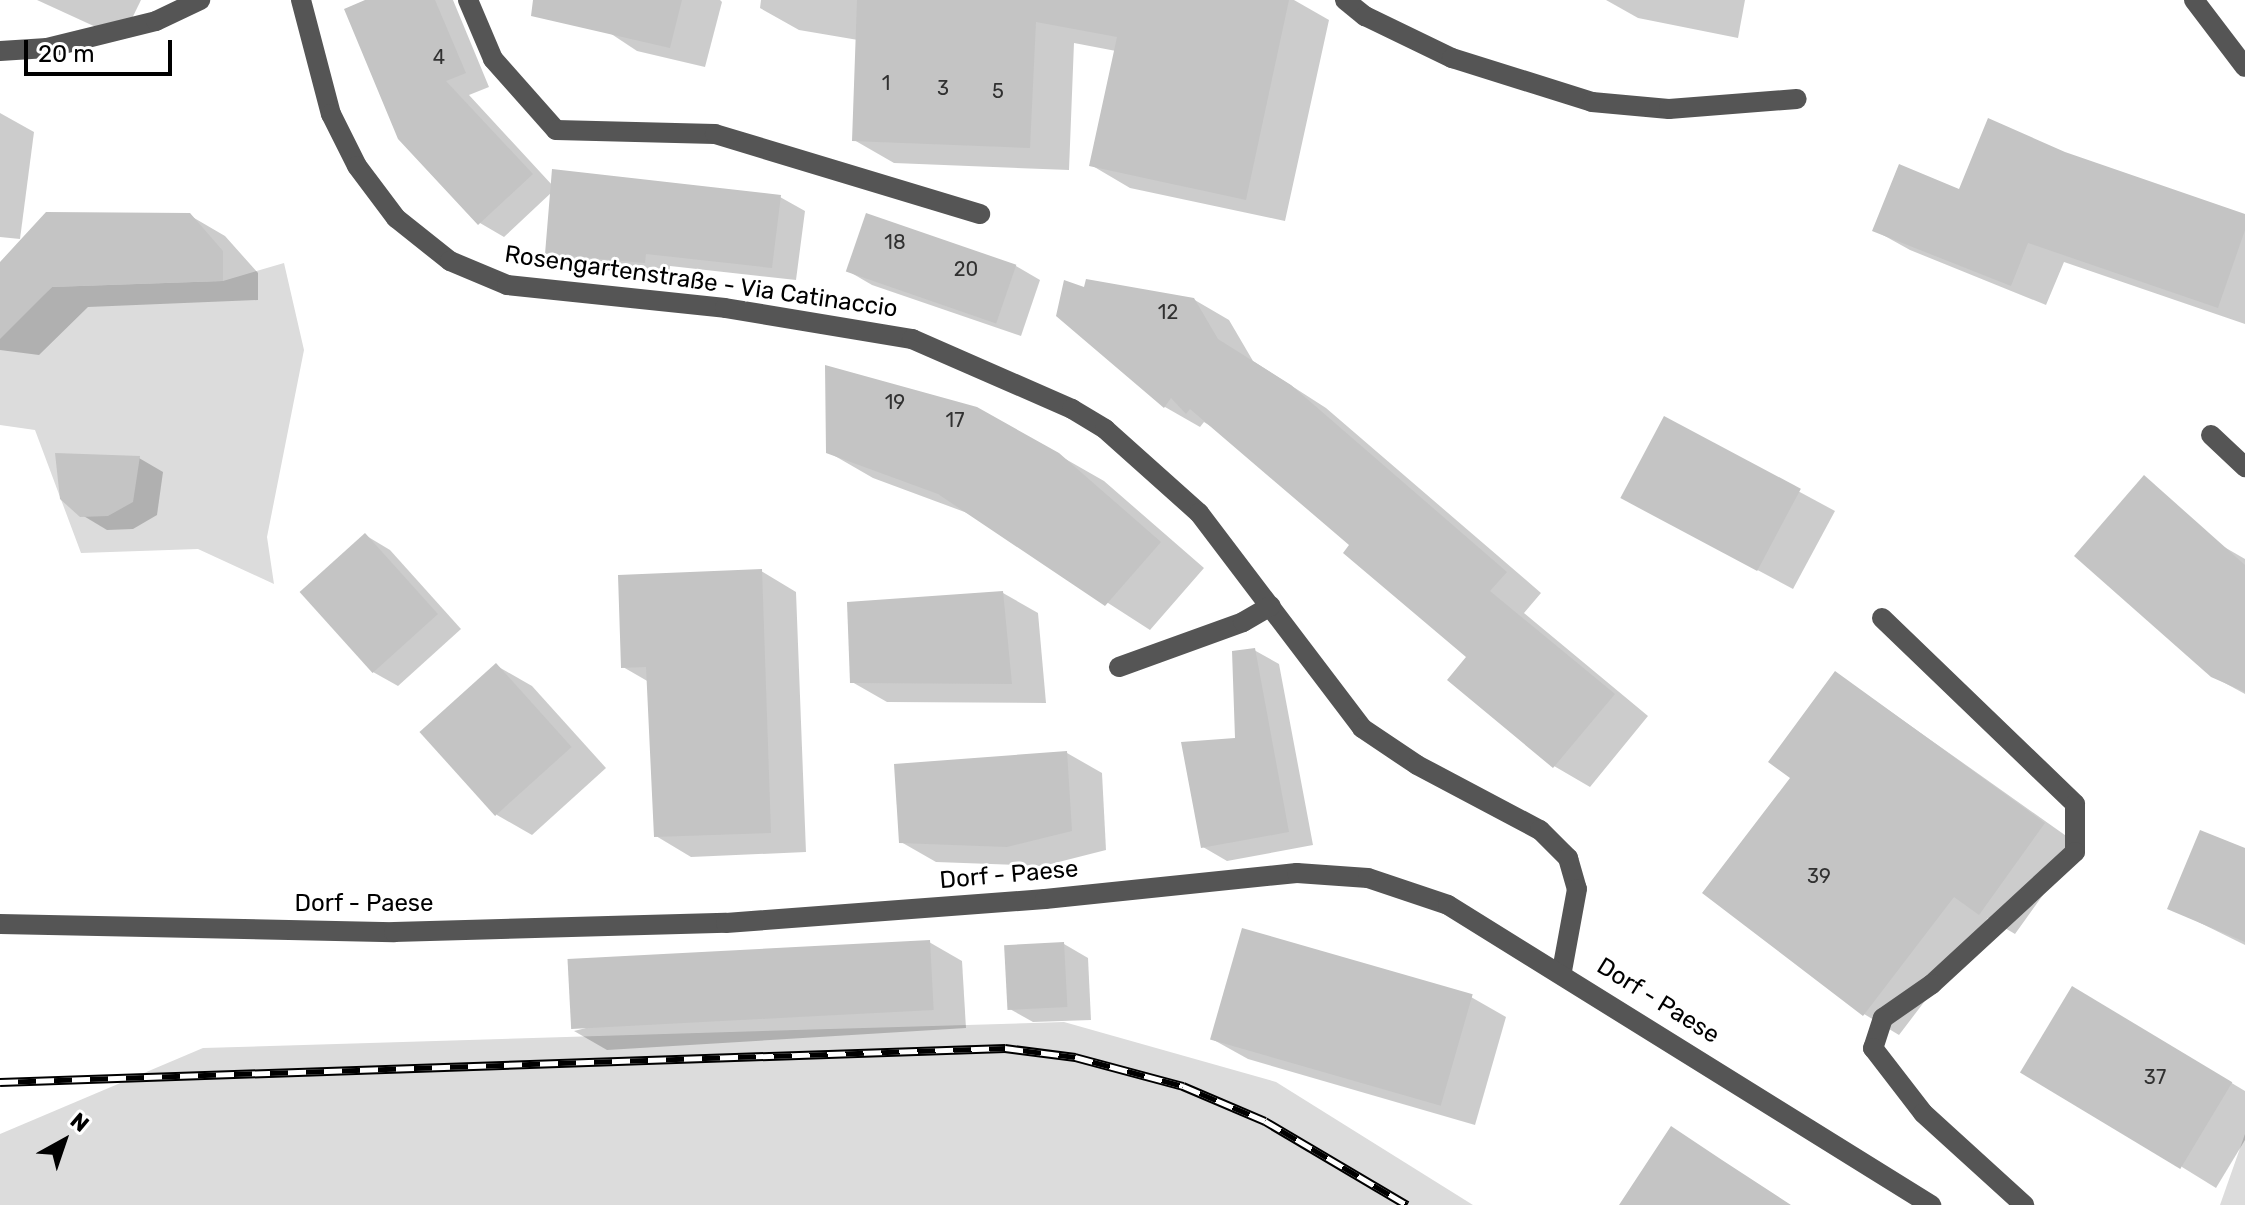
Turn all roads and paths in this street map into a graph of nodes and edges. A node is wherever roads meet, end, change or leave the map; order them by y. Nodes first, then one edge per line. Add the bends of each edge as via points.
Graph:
1 (200, 0) edge
2 (301, 0) edge
3 (468, 0) edge
4 (1345, 0) edge
5 (2194, 0) edge
6 (0, 51) edge
7 (2245, 67) edge
8 (1797, 99) dead end
9 (980, 214) dead end
10 (2211, 435) dead end
11 (2245, 467) edge
12 (1271, 606) junction
13 (1882, 618) dead end
14 (1119, 667) dead end
15 (0, 924) edge
16 (1562, 971) junction
17 (1931, 1205) edge
18 (2024, 1205) edge

1 - 6 street via 156,21 47,48
2 - 12 street, Rosengartenstraße - Via Catinaccio via 331,114 357,166 396,218 450,261 507,285 725,308 912,339 1072,409 1105,429 1199,513
3 - 9 street via 493,59 556,130 715,134
4 - 8 street via 1365,16 1452,58 1592,102 1669,109
5 - 7 street
10 - 11 street
12 - 14 street via 1243,622
12 - 16 street, Rosengartenstraße - Via Catinaccio via 1362,728 1417,765 1540,830 1568,858 1577,889
13 - 18 street via 2075,804 2075,852 1954,965 1883,1018 1873,1048 1923,1113
15 - 16 street, Dorf - Paese via 394,932 726,923 1297,873 1368,878 1409,889 1448,905
16 - 17 street, Dorf - Paese

